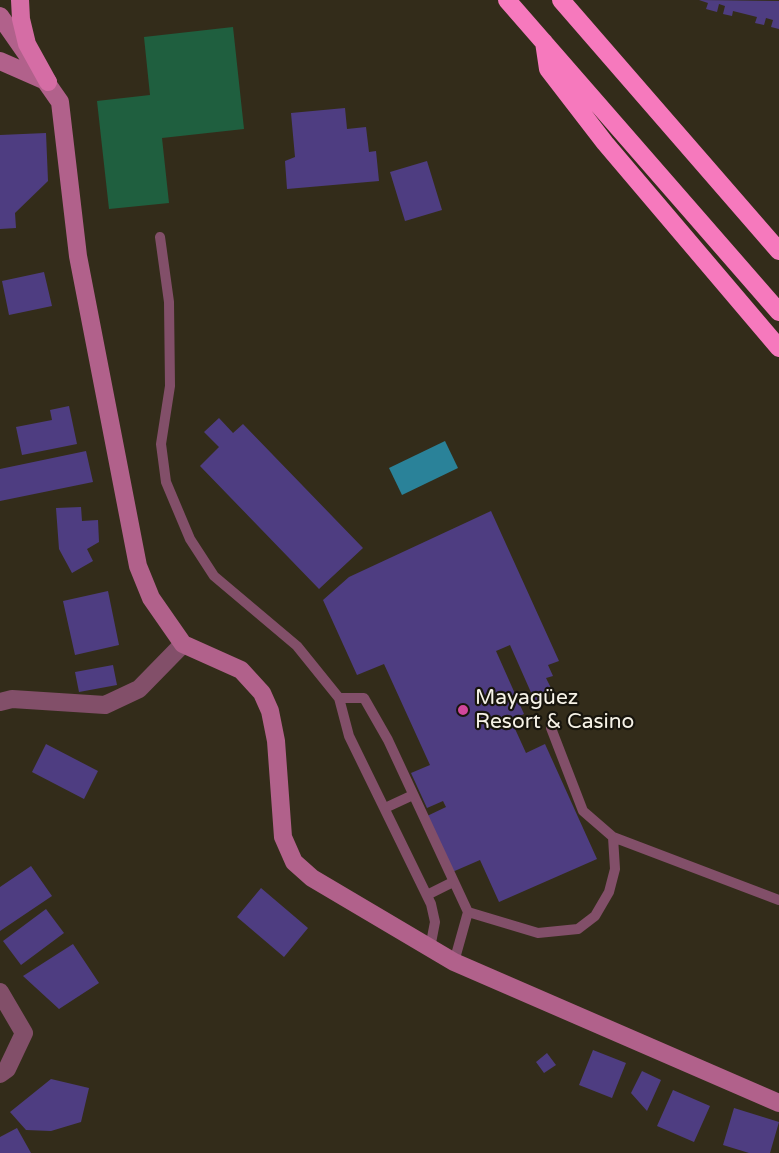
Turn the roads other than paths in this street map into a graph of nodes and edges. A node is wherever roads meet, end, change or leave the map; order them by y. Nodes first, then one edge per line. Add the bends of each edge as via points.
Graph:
1 (20, 0) edge
2 (507, 0) edge
3 (561, 0) edge
4 (0, 16) edge
5 (544, 42) junction
6 (0, 62) edge
7 (48, 82) junction
8 (160, 237) dead end
9 (779, 251) edge
10 (779, 312) edge
11 (779, 348) edge
12 (183, 644) junction
13 (339, 698) junction
14 (0, 702) edge
15 (551, 728) dead end
16 (413, 795) junction
17 (385, 808) junction
18 (613, 837) junction
19 (453, 882) junction
20 (427, 895) junction
21 (779, 900) edge
22 (468, 912) junction
23 (430, 948) junction
24 (454, 962) junction
25 (0, 992) edge
26 (0, 1074) edge
27 (779, 1103) edge

1 - 7 main road via 27,44
2 - 5 highway
3 - 9 highway
4 - 7 street
5 - 10 highway
5 - 11 highway via 548,69 605,143
6 - 7 street
7 - 12 street via 60,102 78,256 131,539 151,598
8 - 13 lane via 169,302 170,386 162,444 166,482 190,539 214,576 297,646
12 - 14 street via 139,689 105,705 12,699
12 - 23 street via 241,670 261,693 270,711 276,741 283,837 294,862 312,878
13 - 16 lane via 364,698
13 - 17 lane via 350,736
15 - 18 lane via 583,811
16 - 17 lane
16 - 19 lane
17 - 20 lane
18 - 21 lane
18 - 22 lane via 615,869 609,892 595,916 578,929 538,933
19 - 20 lane
19 - 22 lane
20 - 23 lane via 435,922
22 - 24 lane
23 - 24 street
24 - 27 street
25 - 26 street via 24,1034 7,1069

